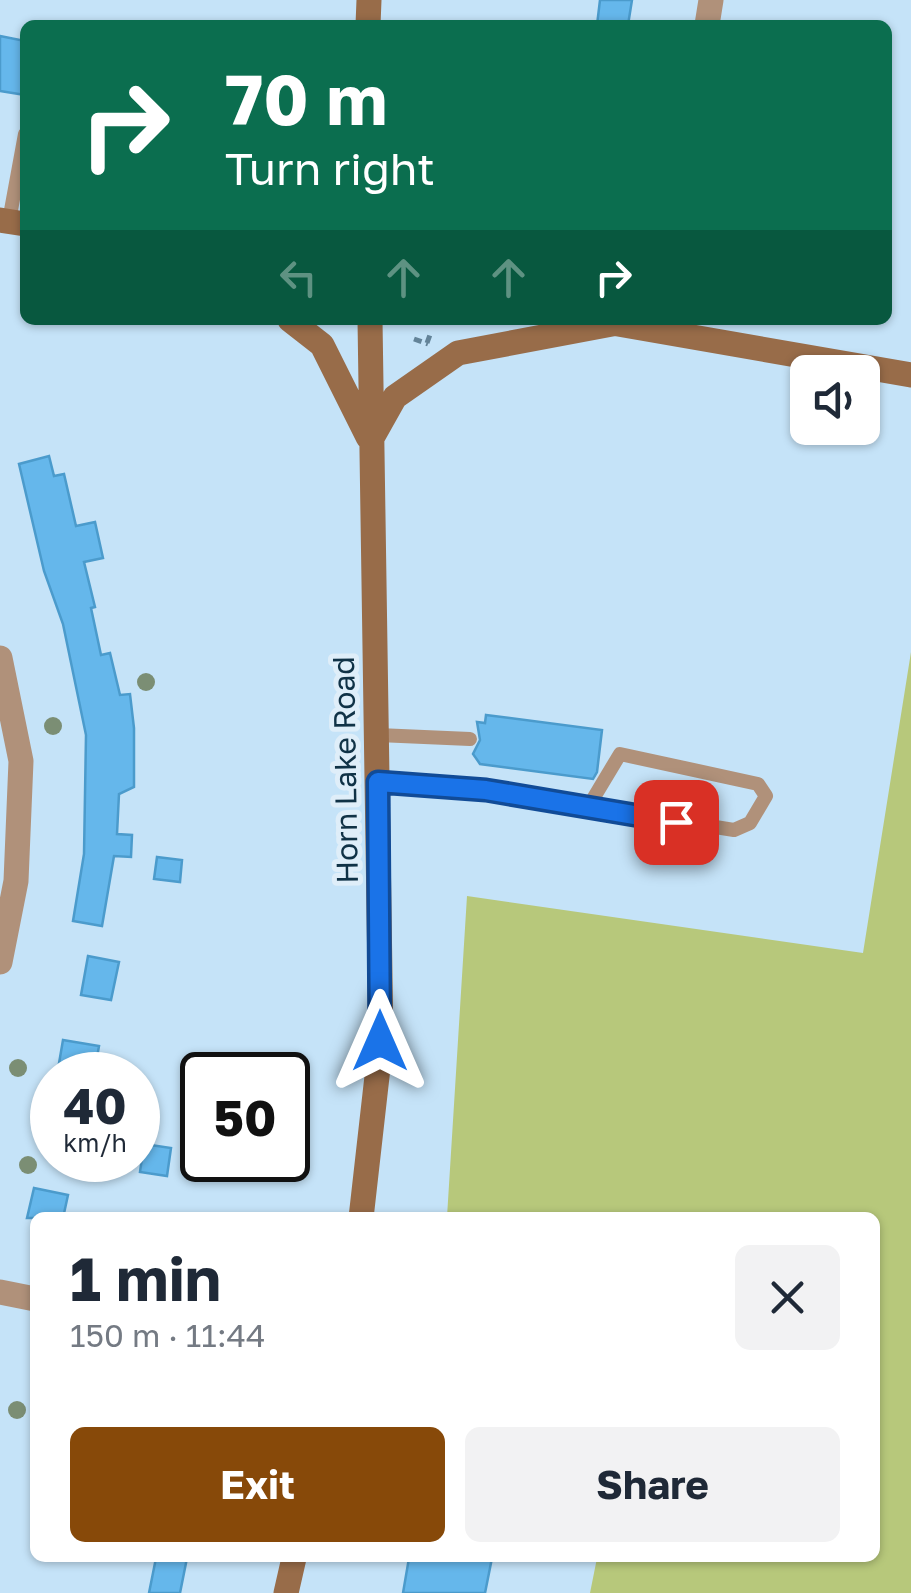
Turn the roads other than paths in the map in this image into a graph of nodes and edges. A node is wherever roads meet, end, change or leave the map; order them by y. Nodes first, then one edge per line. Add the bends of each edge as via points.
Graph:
1 (20, 165) edge
2 (11, 222) edge
3 (296, 325) edge
4 (370, 325) edge
5 (588, 325) edge
6 (661, 326) edge
7 (911, 375) edge
8 (370, 442) junction
9 (0, 658) edge
10 (378, 735) junction
11 (470, 739) dead end
12 (378, 782) junction
13 (590, 804) junction
14 (0, 962) edge
15 (361, 1212) edge
16 (0, 1292) edge
17 (30, 1298) edge
18 (293, 1562) edge
19 (286, 1593) edge

1 - 2 lane
3 - 8 main road via 322,345
4 - 8 main road, Horn Lake Road
5 - 8 main road via 458,353 396,397
6 - 7 main road
8 - 10 main road, Horn Lake Road
9 - 14 street via 21,762 17,868
10 - 11 lane
10 - 12 main road, Horn Lake Road
12 - 13 lane
12 - 15 main road, Horn Lake Road via 380,1041
13 - 13 lane via 734,830 750,823 766,796 758,784 620,754
16 - 17 street
18 - 19 main road

